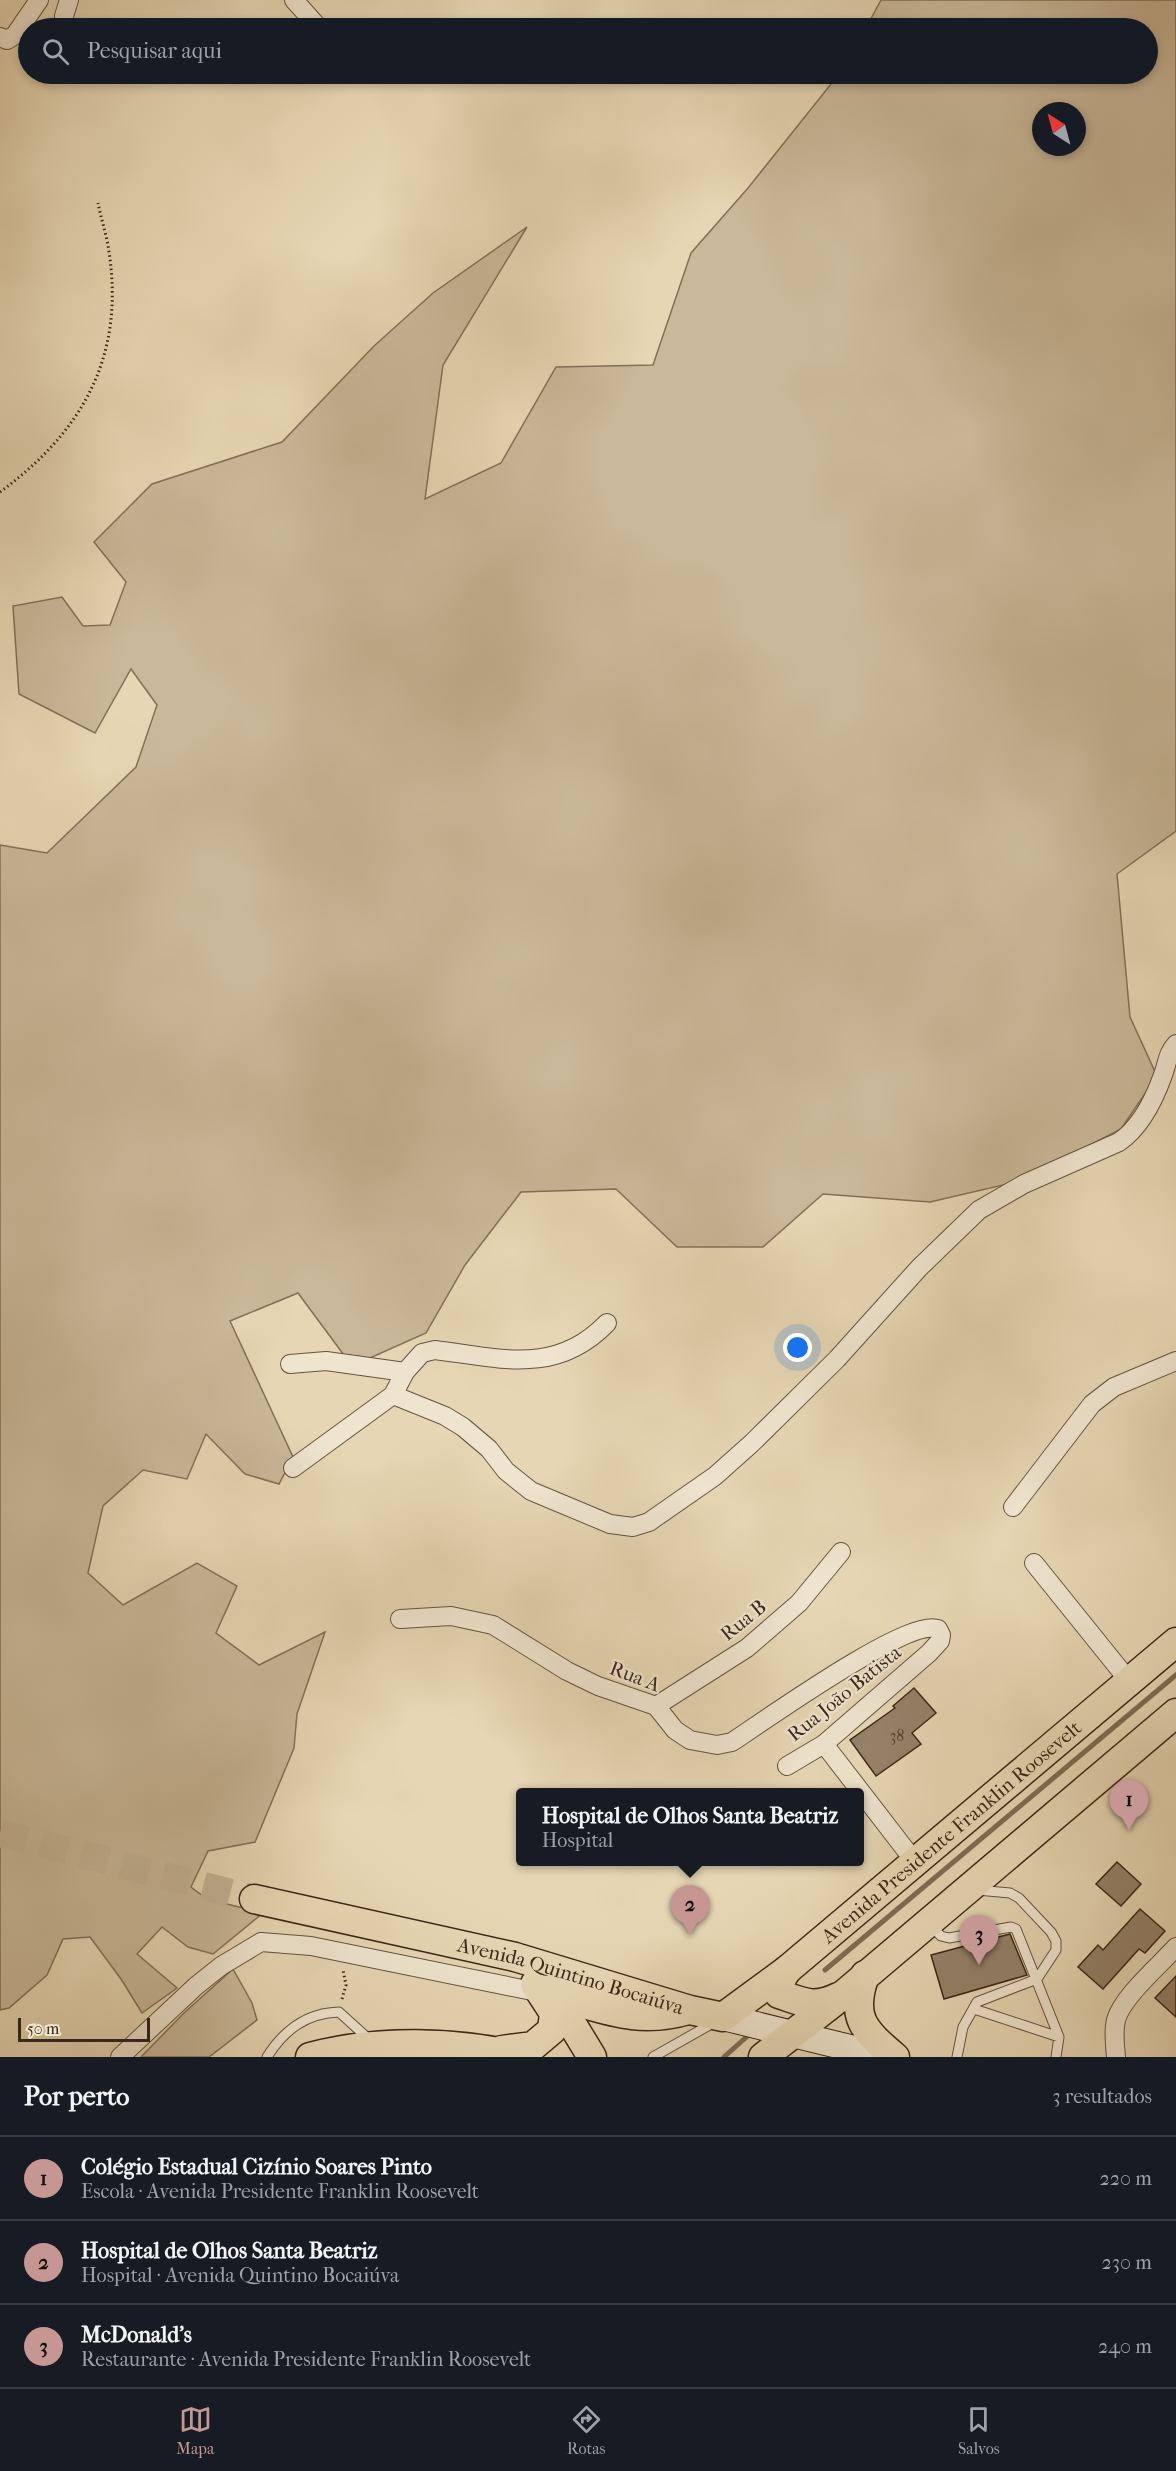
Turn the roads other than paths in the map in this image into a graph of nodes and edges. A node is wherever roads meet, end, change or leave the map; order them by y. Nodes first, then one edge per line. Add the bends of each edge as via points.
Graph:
1 (39, 0) edge
2 (69, 0) edge
3 (294, 0) edge
4 (27, 18) edge
5 (64, 18) edge
6 (310, 18) edge
7 (18, 31) edge
8 (0, 37) edge
9 (1176, 1044) edge
10 (607, 1323) dead end
11 (1176, 1361) edge
12 (290, 1364) dead end
13 (405, 1372) junction
14 (393, 1395) junction
15 (293, 1468) dead end
16 (1013, 1507) dead end
17 (842, 1552) dead end
18 (1034, 1563) dead end
19 (400, 1619) dead end
20 (1176, 1642) edge
21 (929, 1653) joint
22 (1129, 1681) junction
23 (657, 1706) junction
24 (1174, 1718) edge
25 (824, 1744) junction
26 (787, 1766) dead end
27 (858, 1788) edge
28 (864, 1796) edge
29 (915, 1862) junction
30 (966, 1890) junction
31 (254, 1899) tunnel mouth
32 (927, 1923) junction
33 (1176, 1947) edge
34 (515, 1957) junction
35 (787, 1970) junction
36 (865, 1975) junction
37 (1037, 1979) junction
38 (549, 1994) junction
39 (843, 1995) junction
40 (974, 2008) junction
41 (690, 2010) junction
42 (723, 2017) junction
43 (795, 2033) junction
44 (1059, 2037) junction
45 (377, 2046) junction
46 (494, 2050) junction
47 (422, 2051) edge
48 (1115, 2055) edge
49 (120, 2057) edge
50 (267, 2057) edge
51 (310, 2057) edge
52 (523, 2057) edge
53 (592, 2057) edge
54 (653, 2057) edge
55 (763, 2057) edge
56 (887, 2057) edge
57 (895, 2057) edge
58 (957, 2057) edge
59 (1056, 2057) edge

1 - 4 street
2 - 5 street
3 - 6 street
7 - 8 street via 7,40
9 - 14 street via 1141,1121 1131,1134 1024,1184 979,1210 752,1443 715,1476 649,1522 633,1527 610,1524 531,1491 463,1427
10 - 13 street via 574,1349 547,1359 435,1350 422,1353
11 - 16 street via 1114,1387 1092,1404
12 - 13 street via 326,1361
13 - 14 street
14 - 15 street
17 - 23 street, Rua B via 799,1603 747,1648
18 - 22 street
19 - 23 street, Rua A via 452,1616 493,1625 567,1671
20 - 22 main road, Avenida Presidente Franklin Roosevelt
21 - 23 street, Rua A via 941,1635 932,1627 895,1639 732,1742 717,1745 690,1740 675,1730
21 - 25 street, Rua João Batista
22 - 29 main road, Avenida Presidente Franklin Roosevelt
24 - 30 main road
25 - 26 street, Rua João Batista
25 - 27 street
28 - 29 street
29 - 35 main road, Avenida Presidente Franklin Roosevelt
30 - 32 main road
30 - 37 lane via 1010,1893 1051,1932 1056,1950
31 - 34 main road, Avenida Quintino Bocaiúva
32 - 36 main road
32 - 37 lane via 949,1938 1014,1927
33 - 48 street via 1117,2017
34 - 38 main road
34 - 41 main road, Avenida Quintino Bocaiúva
35 - 39 main road via 778,1981 778,1994 813,2005
35 - 42 main road, Avenida Presidente Franklin Roosevelt
36 - 39 main road
36 - 57 main road via 857,1997 859,2016 879,2044
37 - 40 lane via 977,2002
37 - 44 lane
38 - 41 main road via 649,2018
38 - 46 main road via 554,2026 547,2037 534,2046
38 - 49 street via 339,1952 261,1942 196,1986
38 - 53 main road
39 - 43 main road
40 - 44 lane
40 - 58 lane via 963,2027
41 - 42 main road, Avenida Quintino Bocaiúva
42 - 43 main road, Avenida Quintino Bocaiúva
42 - 54 lane
43 - 55 main road
43 - 56 main road, Avenida Quintino Bocaiúva
44 - 59 lane
45 - 47 main road
45 - 50 lane via 339,2012 324,2013 290,2028
45 - 51 main road
46 - 47 main road
46 - 52 main road

